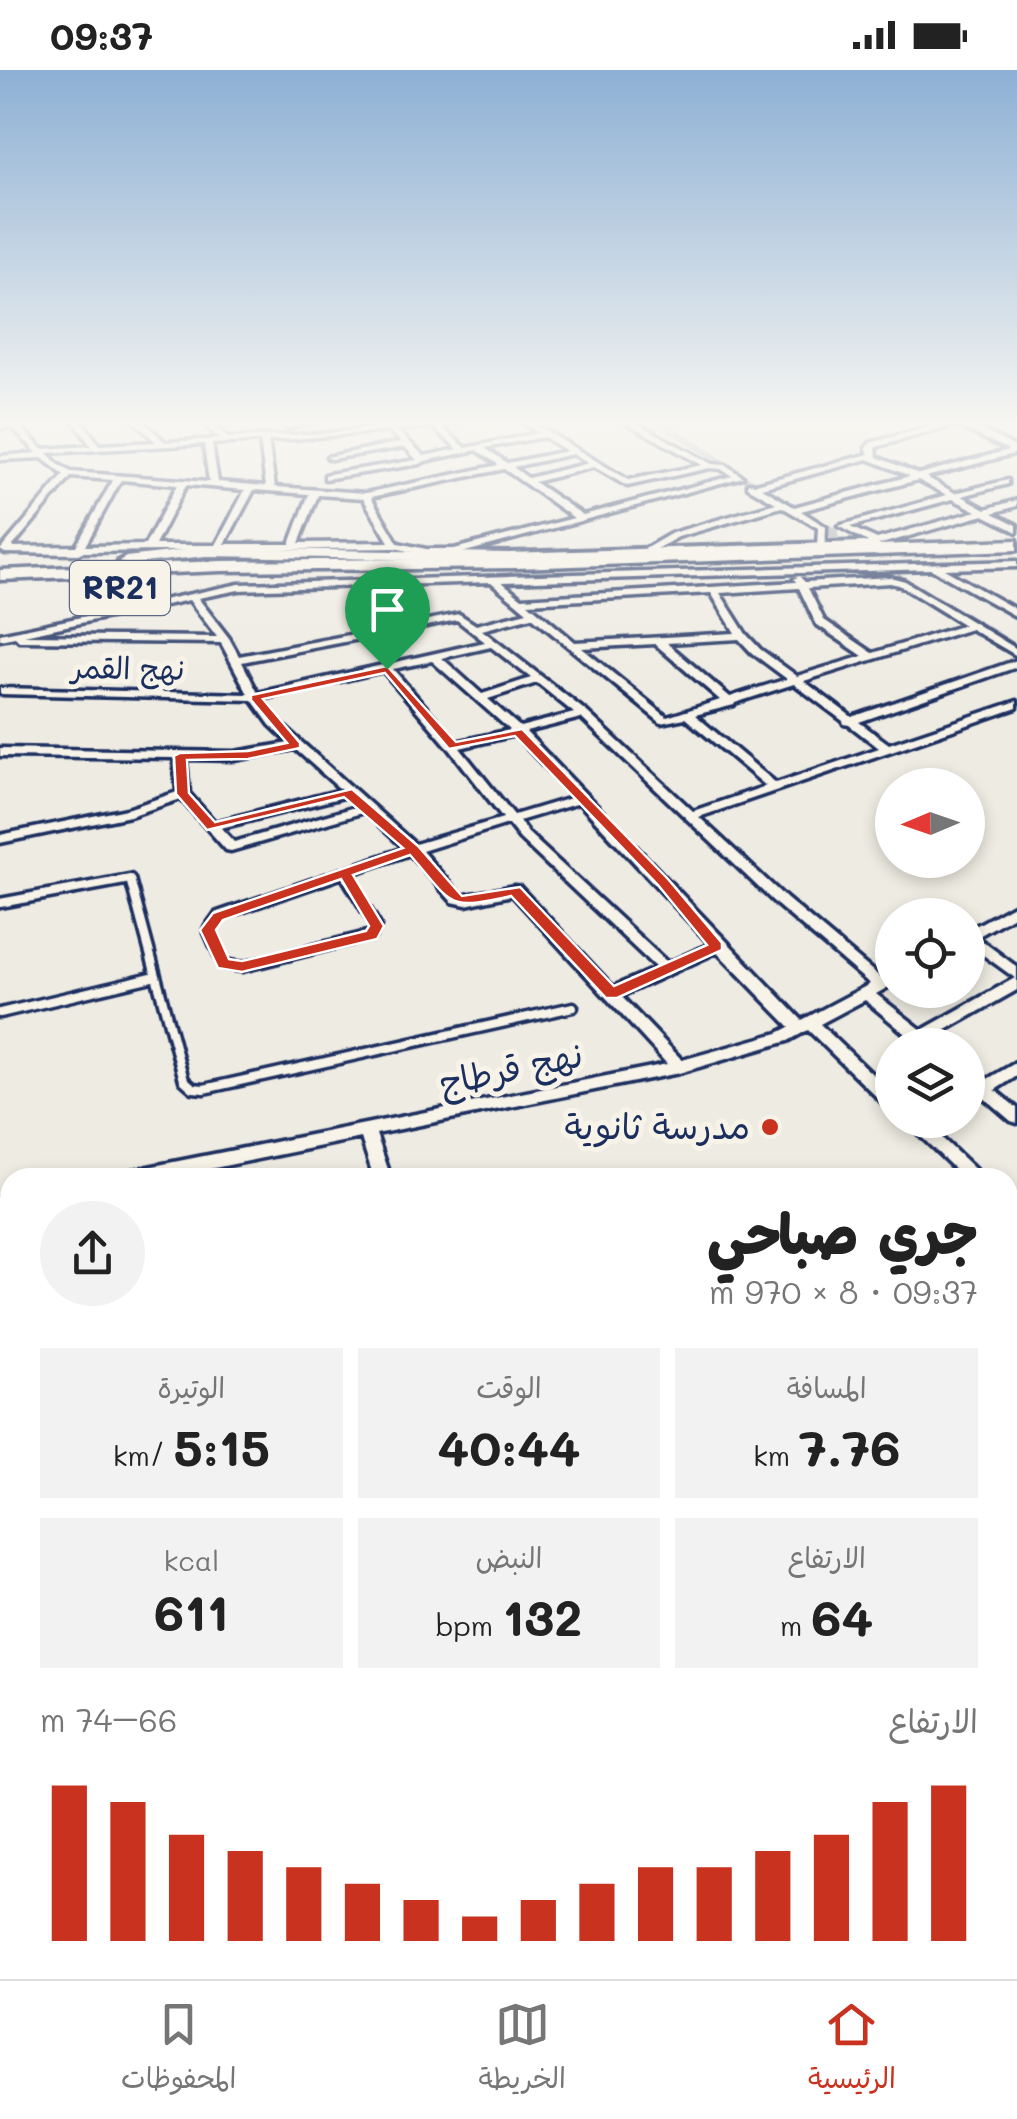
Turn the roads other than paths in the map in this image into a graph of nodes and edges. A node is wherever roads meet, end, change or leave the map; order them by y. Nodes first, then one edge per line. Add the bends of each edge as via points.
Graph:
1 (40, 510) edge
2 (100, 510) edge
3 (168, 510) edge
4 (241, 510) edge
5 (310, 510) edge
6 (374, 510) edge
7 (569, 510) edge
8 (615, 510) edge
9 (775, 510) edge
10 (793, 510) edge
11 (899, 510) edge
12 (982, 510) edge
13 (992, 510) edge
14 (985, 512) junction
15 (582, 519) junction
16 (842, 526) junction
17 (822, 527) junction
18 (1016, 533) edge
19 (395, 545) junction
20 (869, 546) junction
21 (292, 547) junction
22 (822, 547) junction
23 (148, 549) junction
24 (78, 550) junction
25 (637, 555) junction
26 (2, 556) edge
27 (1017, 556) edge
28 (220, 557) junction
29 (126, 560) junction
30 (926, 562) junction
31 (1017, 564) edge
32 (995, 565) junction
33 (795, 572) junction
34 (0, 574) edge
35 (240, 575) junction
36 (589, 578) junction
37 (1017, 578) edge
38 (494, 580) junction
39 (0, 583) edge
40 (801, 584) junction
41 (714, 589) junction
42 (0, 594) edge
43 (601, 595) junction
44 (192, 597) junction
45 (519, 601) junction
46 (534, 613) junction
47 (1017, 614) edge
48 (972, 626) junction
49 (474, 629) junction
50 (742, 636) junction
51 (0, 637) edge
52 (225, 640) junction
53 (657, 640) junction
54 (491, 644) junction
55 (572, 645) junction
56 (1017, 653) edge
57 (434, 658) junction
58 (872, 658) junction
59 (236, 660) junction
60 (1017, 663) edge
61 (387, 669) junction
62 (537, 680) junction
63 (794, 682) junction
64 (0, 691) edge
65 (255, 697) junction
66 (480, 698) junction
67 (730, 702) junction
68 (1017, 704) edge
69 (583, 714) junction
70 (689, 716) junction
71 (848, 722) junction
72 (518, 732) junction
73 (296, 745) junction
74 (453, 746) junction
75 (888, 749) junction
76 (0, 752) edge
77 (180, 756) junction
78 (774, 788) junction
79 (347, 792) junction
80 (182, 794) junction
81 (583, 798) junction
82 (364, 808) junction
83 (690, 816) junction
84 (511, 821) junction
85 (212, 827) junction
86 (0, 839) edge
87 (413, 849) junction
88 (344, 872) junction
89 (0, 902) edge
90 (1016, 909) edge
91 (985, 927) edge
92 (717, 946) junction
93 (985, 950) edge
94 (666, 970) junction
95 (1017, 974) edge
96 (156, 976) junction
97 (875, 982) edge
98 (1017, 983) edge
99 (875, 990) edge
100 (612, 994) junction
101 (572, 1007) dead end
102 (897, 1008) edge
103 (0, 1013) edge
104 (804, 1025) junction
105 (914, 1028) edge
106 (947, 1028) edge
107 (678, 1067) junction
108 (1017, 1068) edge
109 (875, 1087) edge
110 (985, 1088) edge
111 (985, 1091) edge
112 (1017, 1117) edge
113 (367, 1132) junction
114 (937, 1138) edge
115 (215, 1168) edge
116 (380, 1168) edge
117 (966, 1168) edge

1 - 26 street
2 - 24 street
3 - 23 street
4 - 28 street
5 - 21 street
6 - 19 street
7 - 15 street
8 - 15 street
9 - 25 street via 692,529
10 - 17 street
11 - 16 street
12 - 14 street
13 - 14 street
14 - 18 street
14 - 20 street
15 - 19 street via 454,552
16 - 17 street
16 - 20 street
17 - 22 street
18 - 20 highway, RR21
19 - 21 street
20 - 22 main road
20 - 25 highway, RR21
21 - 28 street
22 - 25 main road
23 - 24 street
23 - 28 street
24 - 26 street
25 - 28 highway, RR21
25 - 29 main road via 206,552
26 - 29 highway, RR21
27 - 30 highway, RR21
28 - 29 highway, RR21
28 - 34 highway, RR21
30 - 32 street
30 - 33 street
30 - 35 highway, RR21
30 - 47 street
31 - 32 street
32 - 37 street
33 - 36 street
33 - 40 street
35 - 39 highway, RR21
35 - 42 highway, RR21
36 - 38 street
36 - 43 street
38 - 44 street via 239,588
38 - 45 street
40 - 41 street
40 - 48 street via 898,581
40 - 58 street via 820,622
41 - 43 street
41 - 50 street
43 - 45 street
44 - 51 street
44 - 52 street
45 - 46 street
46 - 49 street
46 - 55 street
48 - 56 street
48 - 58 street
49 - 54 street
49 - 59 street via 452,616
50 - 53 street
50 - 63 street
51 - 52 street
52 - 59 street
53 - 55 street
53 - 67 street
54 - 57 street, نهج القمر
54 - 62 street
55 - 70 street via 661,719
57 - 61 street, نهج القمر
57 - 66 street
58 - 63 street
59 - 65 street
60 - 71 street
61 - 65 street, نهج القمر
61 - 74 street
62 - 66 street
62 - 69 street
63 - 67 street
63 - 71 street
64 - 65 street, نهج القمر
65 - 73 street
66 - 72 street
67 - 70 street
68 - 75 street
69 - 72 street
69 - 83 street
70 - 78 street
71 - 75 street
72 - 74 street
72 - 81 street
73 - 77 street via 248,755
73 - 79 street
74 - 84 street
75 - 78 street
76 - 77 street
77 - 80 street
78 - 83 street
79 - 82 street
79 - 85 street
80 - 85 street
80 - 86 street
81 - 84 street
81 - 92 street
82 - 85 street via 240,847 228,846
82 - 87 street
83 - 97 street
84 - 87 street
84 - 94 street
87 - 88 lane
87 - 100 street via 457,900 514,890
88 - 88 lane via 376,926 371,935 242,967 223,964 208,930 218,916
89 - 96 lane via 130,879
90 - 91 street
92 - 94 street
92 - 104 street
93 - 95 street
94 - 100 street
96 - 101 lane via 184,1080 193,1088
96 - 103 lane
98 - 106 street
99 - 104 street, نهج قرطاج
100 - 107 street
102 - 105 street
104 - 107 street, نهج قرطاج
104 - 109 street
107 - 113 street, نهج قرطاج
108 - 110 street
111 - 112 street
113 - 115 street, نهج قرطاج
113 - 116 street
114 - 117 street

